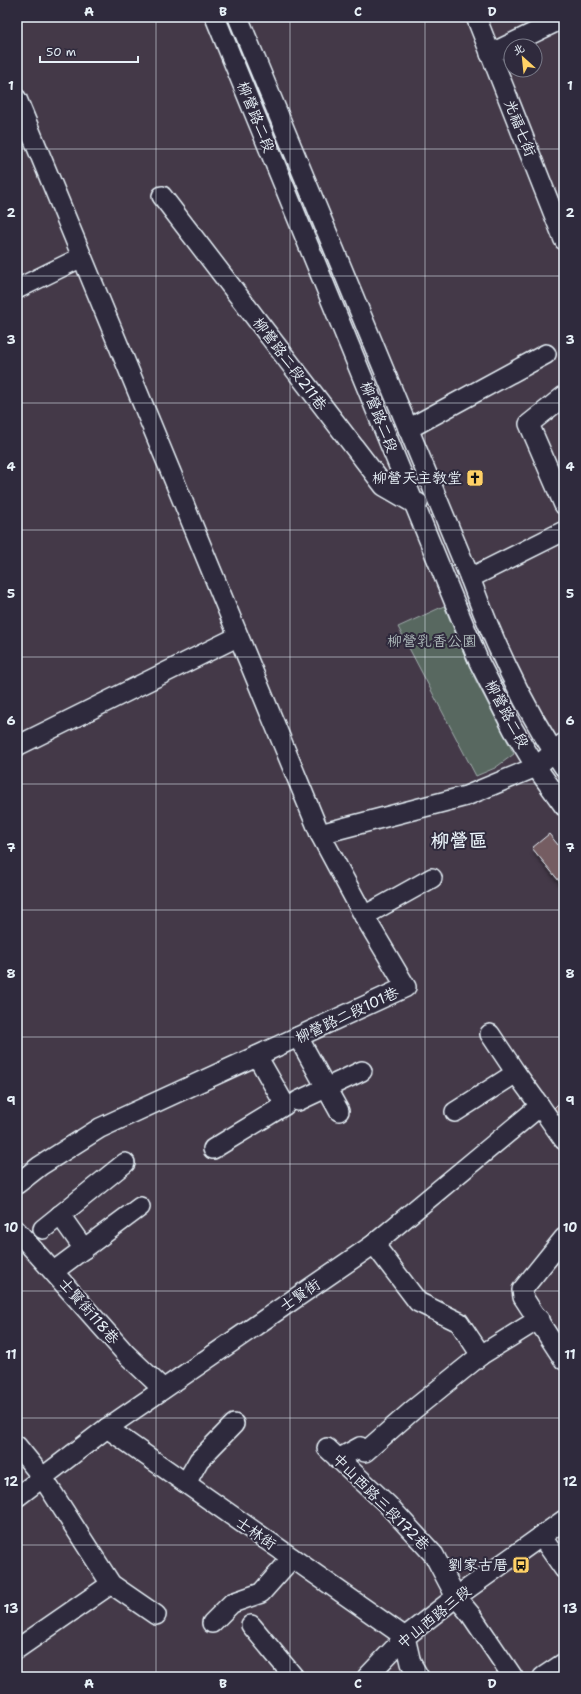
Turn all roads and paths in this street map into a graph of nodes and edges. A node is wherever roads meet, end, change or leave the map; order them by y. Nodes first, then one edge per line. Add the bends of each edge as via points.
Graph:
1 (215, 17) edge
2 (238, 17) edge
3 (476, 17) edge
4 (564, 18) edge
5 (490, 54) junction
6 (17, 98) edge
7 (274, 103) junction
8 (254, 111) junction
9 (162, 196) dead end
10 (564, 240) edge
11 (82, 257) junction
12 (17, 289) edge
13 (546, 354) dead end
14 (564, 396) edge
15 (408, 429) junction
16 (436, 497) junction
17 (415, 504) junction
18 (564, 505) edge
19 (564, 530) edge
20 (470, 578) junction
21 (237, 637) junction
22 (17, 746) edge
23 (561, 754) edge
24 (536, 767) junction
25 (564, 806) edge
26 (320, 834) junction
27 (432, 878) dead end
28 (364, 916) junction
29 (490, 1034) dead end
30 (298, 1037) junction
31 (257, 1056) junction
32 (362, 1071) dead end
33 (516, 1073) junction
34 (326, 1088) junction
35 (298, 1101) dead end
36 (540, 1106) junction
37 (339, 1111) dead end
38 (455, 1112) dead end
39 (564, 1140) edge
40 (213, 1148) dead end
41 (125, 1163) dead end
42 (17, 1184) edge
43 (140, 1207) dead end
44 (60, 1215) junction
45 (43, 1229) dead end
46 (17, 1231) edge
47 (564, 1238) edge
48 (374, 1244) junction
49 (84, 1249) junction
50 (54, 1271) junction
51 (538, 1320) junction
52 (481, 1355) junction
53 (564, 1360) edge
54 (163, 1389) junction
55 (234, 1424) dead end
56 (107, 1428) junction
57 (17, 1446) edge
58 (43, 1478) junction
59 (186, 1483) junction
60 (17, 1497) edge
61 (564, 1520) edge
62 (541, 1536) junction
63 (292, 1558) junction
64 (564, 1569) edge
65 (111, 1584) junction
66 (456, 1598) junction
67 (156, 1615) dead end
68 (212, 1622) dead end
69 (251, 1625) dead end
70 (405, 1637) junction
71 (17, 1649) edge
72 (564, 1663) edge
73 (294, 1677) edge
74 (367, 1677) edge
75 (419, 1677) edge
76 (513, 1677) edge
77 (543, 1677) edge

1 - 8 street, 柳營路二段
2 - 7 street, 柳營路二段
3 - 5 street, 光福七街
4 - 5 street
5 - 10 street, 光福七街
6 - 11 street, 柳營路二段101巷
7 - 8 street
7 - 15 street, 柳營路二段
8 - 17 street, 柳營路二段
9 - 17 street, 柳營路二段211巷 via 384,486
11 - 12 street
11 - 21 street, 柳營路二段101巷
13 - 15 street
14 - 18 street via 529,424
15 - 16 street, 柳營路二段
16 - 17 street
16 - 20 street, 柳營路二段
17 - 24 street, 柳營路二段 via 479,662 513,729
19 - 20 street
20 - 23 street, 柳營路二段 via 499,650 535,721
21 - 22 street
21 - 26 street, 柳營路二段101巷
23 - 24 street
24 - 25 street, 柳營路二段
24 - 26 street via 466,796
26 - 28 street, 柳營路二段101巷
27 - 28 street
28 - 30 street, 柳營路二段101巷 via 406,987
29 - 33 street
30 - 31 street, 柳營路二段101巷
30 - 34 street
31 - 40 street via 285,1105
31 - 42 street, 柳營路二段101巷 via 100,1128 40,1166
32 - 34 street
33 - 36 street
33 - 38 street
34 - 35 street
34 - 37 street
36 - 39 street
36 - 48 street, 士賢街
41 - 44 street
43 - 49 street
44 - 45 street
44 - 49 street
46 - 50 street, 士賢街118巷
47 - 51 street via 522,1290 523,1297
48 - 52 street via 418,1302 459,1322
48 - 54 street, 士賢街
49 - 50 street
50 - 54 street, 士賢街118巷 via 126,1354
51 - 52 street
51 - 53 street
52 - 66 street, 中山西路三段172巷 via 365,1452 360,1447 333,1453 388,1505 434,1555
54 - 56 street, 士賢街
55 - 59 street via 199,1460
56 - 58 street, 士賢街
56 - 59 street, 士林街
57 - 58 street
58 - 60 street, 士賢街
58 - 65 street
59 - 63 street, 士林街
61 - 62 street, 中山西路三段
62 - 64 street
62 - 66 street, 中山西路三段
63 - 68 street via 261,1593 232,1603
63 - 70 street, 士林街
65 - 67 street
65 - 71 street
66 - 70 street, 中山西路三段
66 - 76 street, 中山西路三段172巷 via 471,1615
69 - 73 street
70 - 74 street, 中山西路三段
70 - 75 street via 411,1663
72 - 77 street

